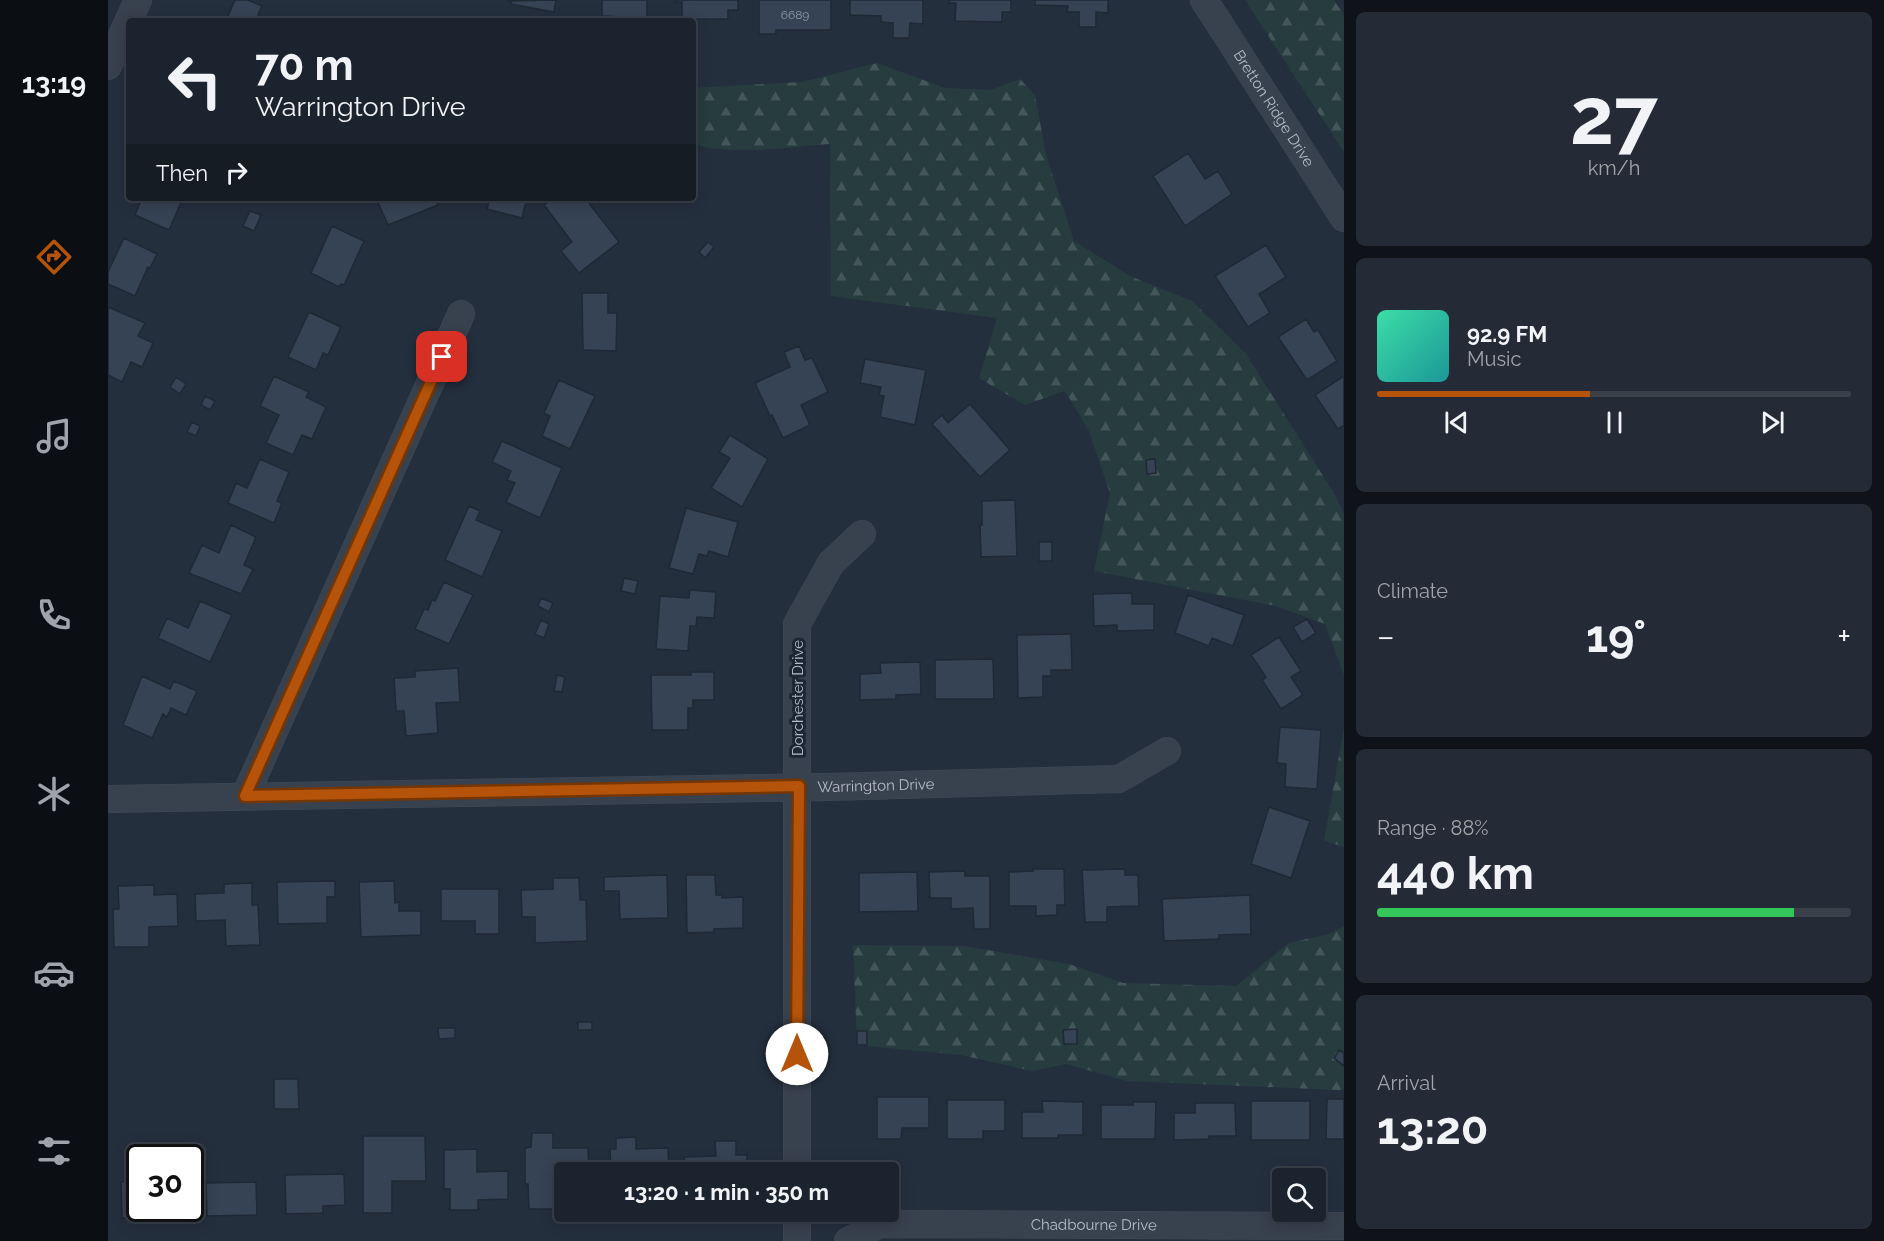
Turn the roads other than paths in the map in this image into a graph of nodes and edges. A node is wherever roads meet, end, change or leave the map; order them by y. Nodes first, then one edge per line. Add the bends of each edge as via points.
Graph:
1 (138, 0) edge
2 (1204, 0) edge
3 (130, 18) edge
4 (126, 26) edge
5 (108, 66) edge
6 (1344, 218) edge
7 (461, 314) dead end
8 (862, 534) dead end
9 (1167, 751) dead end
10 (799, 786) junction
11 (245, 796) junction
12 (108, 799) edge
13 (797, 1162) edge
14 (797, 1222) edge
15 (1344, 1226) edge
16 (796, 1241) edge
17 (848, 1241) edge

1 - 3 street
2 - 6 street, Bretton Ridge Drive
4 - 5 street
7 - 11 street
8 - 10 street, Dorchester Drive via 831,563 797,624
9 - 10 street, Warrington Drive via 1119,779
10 - 11 street, Warrington Drive
10 - 13 street, Dorchester Drive
11 - 12 street, Warrington Drive
14 - 16 street
15 - 17 street, Chadbourne Drive via 880,1224

